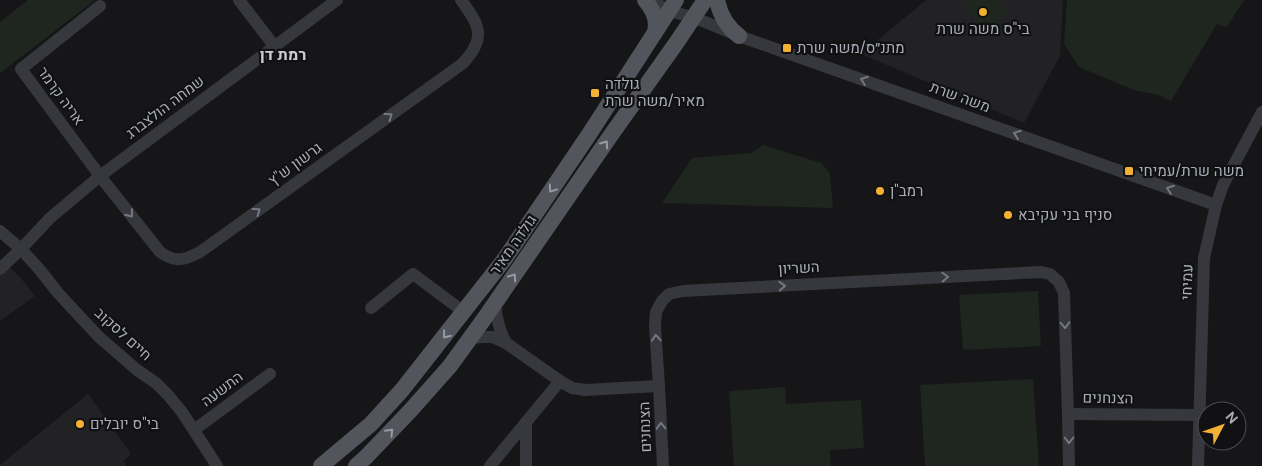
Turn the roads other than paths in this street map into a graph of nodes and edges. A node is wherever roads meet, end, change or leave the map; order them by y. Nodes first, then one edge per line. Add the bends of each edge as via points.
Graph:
1 (239, 0) edge
2 (337, 0) edge
3 (461, 0) edge
4 (645, 0) edge
5 (651, 0) edge
6 (704, 0) edge
7 (717, 0) edge
8 (674, 4) edge
9 (100, 6) dead end
10 (693, 17) junction
11 (655, 32) junction
12 (739, 36) junction
13 (275, 46) junction
14 (1262, 112) edge
15 (100, 176) junction
16 (1216, 205) junction
17 (0, 232) edge
18 (21, 249) junction
19 (0, 269) edge
20 (496, 302) junction
21 (371, 308) dead end
22 (464, 312) junction
23 (469, 339) junction
24 (506, 343) junction
25 (270, 374) dead end
26 (560, 381) junction
27 (659, 386) junction
28 (1200, 401) edge
29 (1068, 414) junction
30 (1197, 415) edge
31 (526, 422) junction
32 (194, 430) junction
33 (1199, 451) edge
34 (217, 466) edge
35 (321, 466) edge
36 (356, 466) edge
37 (490, 466) edge
38 (526, 466) edge
39 (663, 466) edge
40 (1068, 466) edge
41 (1198, 466) edge

1 - 13 street
2 - 13 street, שמחה הולצברג
15 -> 3 street, גרשון ש"ץ via 160,252 176,260 191,257 462,64 478,42 478,28
4 - 11 main road via 655,15
5 - 8 street
6 - 10 main road, גולדה מאיר
7 - 12 main road via 722,17
8 - 10 street
8 - 11 main road, גולדה מאיר
9 - 15 street, אריה קרמר via 21,69
10 - 12 street, משה שרת
20 -> 10 main road, גולדה מאיר
11 -> 22 main road, גולדה מאיר via 504,260
16 -> 12 street, משה שרת
13 - 15 street, שמחה הולצברג
14 - 16 street, עמיחי via 1223,185
15 - 18 street, שמחה הולצברג via 50,218
16 - 28 street, עמיחי via 1204,258
17 - 18 street, חיים לסקוב
18 - 19 street, שמחה הולצברג
18 - 32 street, חיים לסקוב via 99,337 156,382
20 - 23 main road, גולדה מאיר
20 - 24 street via 498,323
21 - 22 street via 414,274
22 -> 35 main road, גולדה מאיר via 371,424
23 - 24 street via 493,337
36 -> 23 main road, גולדה מאיר via 410,411
24 - 26 street
25 - 32 street, התשעה
26 - 27 street via 572,388 585,390
26 - 31 street
27 -> 29 street, השריון via 656,312 669,294 1041,272 1050,274 1059,282 1064,293
39 -> 27 street, הצנחנים
29 - 30 street, הצנחנים
29 -> 40 street, הצנחנים
31 - 37 street
31 - 38 street
32 - 34 street, חיים לסקוב
33 - 41 street, עמיחי

